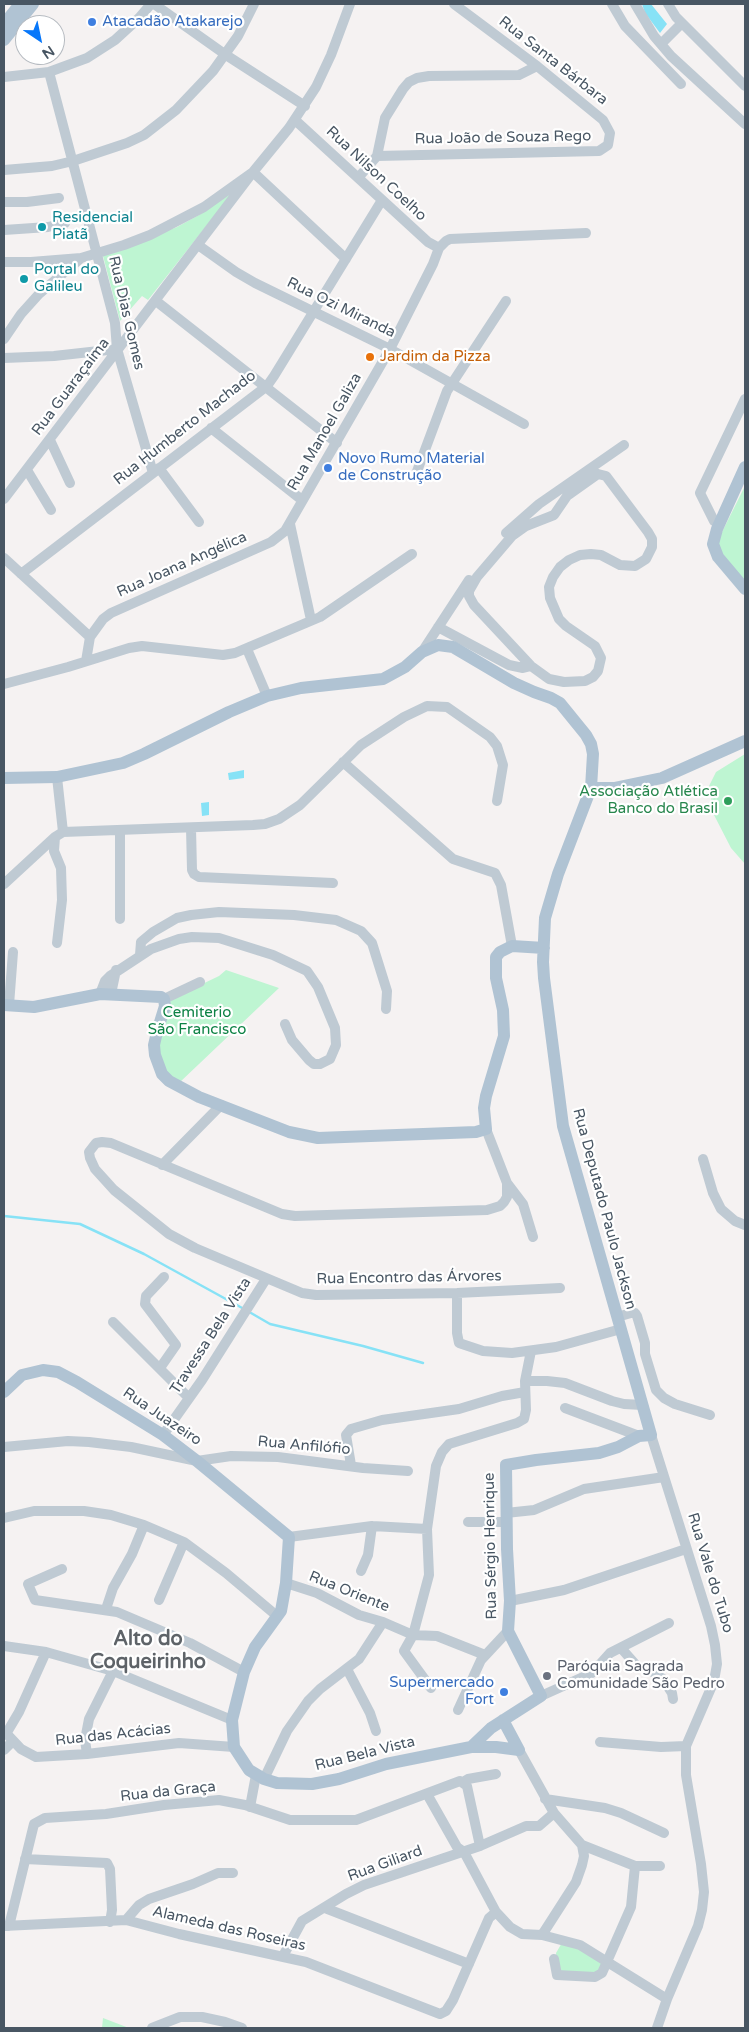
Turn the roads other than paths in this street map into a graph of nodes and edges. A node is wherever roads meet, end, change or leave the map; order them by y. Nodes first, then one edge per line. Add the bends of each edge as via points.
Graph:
1 (20, 4) edge
2 (33, 4) edge
3 (152, 4) edge
4 (254, 4) edge
5 (350, 4) edge
6 (454, 4) edge
7 (612, 4) edge
8 (635, 4) edge
9 (668, 4) edge
10 (4, 24) edge
11 (681, 24) junction
12 (4, 40) edge
13 (661, 44) junction
14 (226, 55) junction
15 (538, 66) junction
16 (49, 72) junction
17 (4, 77) edge
18 (681, 84) dead end
19 (745, 86) edge
20 (305, 106) junction
21 (294, 120) junction
22 (745, 124) edge
23 (608, 126) joint
24 (377, 156) junction
25 (73, 161) junction
26 (4, 170) edge
27 (253, 172) junction
28 (358, 178) junction
29 (59, 198) dead end
30 (382, 200) junction
31 (4, 202) edge
32 (65, 223) dead end
33 (4, 230) edge
34 (586, 234) dead end
35 (198, 245) junction
36 (439, 248) junction
37 (96, 254) junction
38 (81, 258) junction
39 (346, 260) junction
40 (4, 262) edge
41 (156, 301) junction
42 (506, 301) dead end
43 (314, 310) junction
44 (4, 339) edge
45 (117, 349) junction
46 (390, 349) junction
47 (4, 358) edge
48 (452, 383) junction
49 (267, 386) junction
50 (745, 399) edge
51 (524, 424) dead end
52 (211, 428) junction
53 (50, 440) junction
54 (337, 443) junction
55 (624, 445) dead end
56 (745, 467) edge
57 (27, 470) junction
58 (156, 470) junction
59 (416, 474) dead end
60 (70, 484) dead end
61 (4, 499) edge
62 (302, 500) junction
63 (51, 510) dead end
64 (199, 522) dead end
65 (716, 523) junction
66 (290, 524) junction
67 (412, 554) dead end
68 (4, 558) edge
69 (21, 574) junction
70 (745, 590) edge
71 (311, 620) junction
72 (438, 627) junction
73 (90, 637) junction
74 (247, 649) junction
75 (422, 652) junction
76 (86, 661) junction
77 (531, 666) junction
78 (4, 684) edge
79 (267, 696) junction
80 (745, 740) edge
81 (343, 762) junction
82 (57, 777) junction
83 (4, 778) edge
84 (591, 788) junction
85 (497, 801) dead end
86 (191, 828) junction
87 (120, 830) junction
88 (59, 835) junction
89 (333, 883) dead end
90 (4, 884) edge
91 (120, 919) dead end
92 (57, 943) dead end
93 (512, 946) junction
94 (538, 947) junction
95 (13, 952) dead end
96 (140, 955) junction
97 (200, 982) dead end
98 (106, 994) junction
99 (164, 999) junction
100 (6, 1005) edge
101 (386, 1009) dead end
102 (284, 1024) dead end
103 (221, 1105) junction
104 (486, 1129) junction
105 (703, 1159) dead end
106 (162, 1165) junction
107 (507, 1183) junction
108 (745, 1225) edge
109 (533, 1238) dead end
110 (164, 1277) dead end
111 (266, 1278) junction
112 (560, 1288) dead end
113 (457, 1293) junction
114 (114, 1322) dead end
115 (619, 1323) junction
116 (531, 1351) junction
117 (160, 1368) junction
118 (525, 1381) junction
119 (524, 1392) junction
120 (4, 1393) edge
121 (189, 1398) junction
122 (643, 1405) junction
123 (565, 1408) dead end
124 (710, 1414) dead end
125 (163, 1435) junction
126 (645, 1436) junction
127 (4, 1448) edge
128 (197, 1461) junction
129 (351, 1465) junction
130 (408, 1470) dead end
131 (664, 1477) junction
132 (4, 1518) edge
133 (506, 1518) junction
134 (468, 1522) dead end
135 (144, 1524) junction
136 (372, 1526) junction
137 (427, 1529) junction
138 (289, 1537) junction
139 (184, 1542) junction
140 (686, 1549) junction
141 (62, 1569) dead end
142 (362, 1571) dead end
143 (286, 1583) junction
144 (159, 1600) dead end
145 (510, 1601) junction
146 (106, 1609) junction
147 (277, 1616) junction
148 (383, 1622) junction
149 (669, 1623) dead end
150 (508, 1631) junction
151 (413, 1635) junction
152 (4, 1646) edge
153 (621, 1648) junction
154 (46, 1652) junction
155 (485, 1655) junction
156 (347, 1669) junction
157 (113, 1671) junction
158 (244, 1672) junction
159 (431, 1688) dead end
160 (541, 1696) junction
161 (673, 1700) dead end
162 (458, 1710) dead end
163 (232, 1720) junction
164 (502, 1720) junction
165 (376, 1731) dead end
166 (8, 1735) edge
167 (600, 1742) dead end
168 (686, 1746) junction
169 (234, 1747) junction
170 (472, 1747) junction
171 (4, 1750) edge
172 (519, 1750) junction
173 (87, 1754) junction
174 (496, 1774) dead end
175 (260, 1777) junction
176 (465, 1784) junction
177 (427, 1794) junction
178 (545, 1799) junction
179 (250, 1807) junction
180 (554, 1814) junction
181 (664, 1833) dead end
182 (582, 1844) junction
183 (480, 1846) junction
184 (464, 1852) junction
185 (25, 1859) junction
186 (635, 1866) junction
187 (660, 1866) dead end
188 (233, 1872) dead end
189 (325, 1908) junction
190 (496, 1912) junction
191 (126, 1920) junction
192 (110, 1922) junction
193 (6, 1926) edge
194 (542, 1935) junction
195 (283, 1956) junction
196 (554, 1959) dead end
197 (607, 1961) junction
198 (469, 1964) junction
199 (666, 1999) junction
200 (152, 2028) edge
201 (242, 2028) edge
202 (657, 2028) edge

1 - 10 main road
2 - 12 main road
3 - 14 street
3 - 16 street via 127,31 103,49 72,65
4 - 14 street
5 - 20 street via 331,55
6 - 15 street, Rua Santa Bárbara
7 - 18 street via 625,26
8 - 13 street
9 - 11 street
11 - 13 street
11 - 19 street
13 - 22 street
14 - 20 street
14 - 25 street via 176,110 152,129 128,143
15 - 23 street, Rua Santa Bárbara
15 - 24 street via 519,75 429,76 409,82 385,118
16 - 17 street
16 - 25 street, Rua Dias Gomes
20 - 21 street
21 - 27 street
21 - 28 street, Rua Nilson Coelho
23 - 24 street, Rua João de Souza Rego via 608,145 599,151
24 - 28 street
25 - 26 street
25 - 37 street, Rua Dias Gomes
27 - 35 street, Rua Guaraçaíma
27 - 37 street via 204,207 178,221 150,235
27 - 39 street
28 - 30 street, Rua Nilson Coelho
29 - 31 street
30 - 36 street, Rua Nilson Coelho
30 - 39 street, Rua Humberto Machado
32 - 33 street via 48,228
34 - 36 street via 450,239
35 - 41 street, Rua Guaraçaíma
35 - 43 street, Rua Ozi Miranda via 236,272
36 - 46 street, Rua Manoel Galiza
37 - 38 street
37 - 45 street, Rua Dias Gomes via 115,323
38 - 40 street
38 - 44 street via 39,294
39 - 43 street, Rua Humberto Machado
41 - 45 street, Rua Guaraçaíma
41 - 49 street
42 - 48 street
43 - 46 street, Rua Ozi Miranda
43 - 49 street, Rua Humberto Machado
45 - 47 street
45 - 53 street, Rua Guaraçaíma
45 - 58 street, Rua Dias Gomes
46 - 48 street, Rua Ozi Miranda
46 - 54 street, Rua Manoel Galiza
48 - 51 street, Rua Ozi Miranda
48 - 59 street
49 - 52 street, Rua Humberto Machado
49 - 54 street
50 - 65 street via 700,493
52 - 58 street, Rua Humberto Machado
52 - 62 street
53 - 57 street, Rua Guaraçaíma
53 - 60 street
54 - 62 street, Rua Manoel Galiza
55 - 72 street via 539,504 507,533 480,565
56 - 65 main road
57 - 61 street, Rua Guaraçaíma
57 - 63 street
58 - 64 street
58 - 69 street, Rua Humberto Machado
62 - 66 street, Rua Manoel Galiza
65 - 70 main road via 715,551
66 - 71 street
66 - 73 street, Rua Joana Angélica via 271,542 111,613
67 - 71 street via 325,614
68 - 69 street
69 - 73 street
71 - 74 street
72 - 75 street
72 - 77 street via 509,665
73 - 76 street
74 - 76 street via 223,655 142,646
74 - 79 street
75 - 79 main road via 405,667 383,678 302,688
75 - 84 main road, Rua Deputado Paulo Jackson via 438,646 453,647 514,683 560,703 590,744 593,754
76 - 78 street
77 - 77 street via 549,679 577,682 592,677 600,665 601,658 595,646 566,626 553,609 549,587 560,567 580,555 591,554 601,555 620,565 635,566 650,554 652,539 648,532 604,474 598,474 567,496 554,515 526,526 512,536 470,591 474,605
79 - 82 main road via 124,763
80 - 84 main road via 662,778 614,788
81 - 85 street via 361,745 415,710 427,706 447,707 490,737 497,746 503,765
81 - 86 street via 300,805 279,819 266,824
81 - 93 street via 453,859 495,873 501,885
82 - 83 main road
82 - 88 street
84 - 94 main road, Rua Deputado Paulo Jackson via 558,874
86 - 87 street
86 - 89 street via 192,870 199,878
87 - 88 street
87 - 91 street
88 - 90 street
88 - 92 street via 54,851 61,868 62,900
93 - 94 main road
93 - 104 main road via 500,952 495,963 505,1022 504,1036 487,1091 484,1108
94 - 115 main road, Rua Deputado Paulo Jackson via 563,1126
95 - 100 street
96 - 98 street via 116,970
96 - 101 street via 141,942 153,932 177,918 191,915 256,913 336,920 361,931 372,943 387,991
96 - 102 street via 179,939 205,937 234,942 300,966 313,978 331,1015 336,1045 330,1059 314,1064 292,1040
97 - 99 street
98 - 99 main road
98 - 100 main road via 59,1007
99 - 103 main road via 154,1045 157,1065 169,1081 188,1093
103 - 104 main road via 289,1132 318,1138
103 - 106 street
104 - 107 street
105 - 108 street via 712,1193 721,1208 735,1221
106 - 107 street, Rua Encontro das Árvores via 282,1214 302,1216 495,1209 507,1197
106 - 111 street, Rua Encontro das Árvores via 111,1143 96,1143 90,1152 95,1169 114,1190 169,1234
107 - 109 street via 522,1204
110 - 117 street via 146,1296 145,1304 176,1345
111 - 113 street, Rua Encontro das Árvores via 310,1295
111 - 121 street, Travessa Bela Vista
112 - 113 street, Rua Encontro das Árvores
113 - 116 street via 459,1343 503,1353
114 - 117 street
115 - 116 street via 556,1347
115 - 122 main road, Rua Vale do Tubo
115 - 124 street via 631,1313 637,1316 656,1390 664,1398
116 - 118 street
117 - 121 street
118 - 119 street
118 - 122 street via 565,1383 612,1401
119 - 129 street via 459,1409 402,1416 352,1429 346,1435
119 - 137 street via 526,1410 522,1421 449,1444 442,1452 436,1466
120 - 125 main road, Rua Juazeiro via 13,1382 31,1372 58,1372
121 - 125 street, Travessa Bela Vista
122 - 126 main road, Rua Vale do Tubo
123 - 126 street
125 - 128 main road, Rua Juazeiro
126 - 131 street, Rua Vale do Tubo
126 - 133 main road, Rua Sérgio Henrique via 599,1453 506,1465
127 - 128 street via 89,1442
128 - 129 street, Rua Anfilófio via 232,1452
128 - 138 main road, Rua Juazeiro
129 - 130 street, Rua Anfilófio
131 - 133 street via 584,1489
131 - 140 street, Rua Vale do Tubo
132 - 135 street via 34,1511 84,1511
133 - 134 street
133 - 145 main road, Rua Sérgio Henrique
135 - 139 street
135 - 146 street
136 - 137 street
136 - 138 street
136 - 142 street
137 - 151 street via 429,1575
138 - 143 main road
139 - 144 street
139 - 147 street
140 - 145 street via 564,1590
140 - 168 street, Rua Vale do Tubo via 711,1626 716,1664 714,1681
141 - 146 street via 28,1584 35,1600
143 - 147 main road
143 - 148 street, Rua Oriente via 318,1593 359,1615
145 - 150 main road, Rua Sérgio Henrique
146 - 158 street via 190,1643
147 - 158 main road via 255,1647
148 - 151 street, Rua Oriente
148 - 156 street via 359,1659
149 - 153 street
150 - 155 street, Rua Sérgio Henrique
150 - 160 main road, Rua Sérgio Henrique
151 - 155 street, Rua Oriente via 437,1636
151 - 159 street via 404,1651
152 - 154 street
153 - 160 street via 604,1657 592,1673
153 - 161 street via 636,1665 663,1679
154 - 157 street
154 - 166 street
155 - 162 street, Rua Sérgio Henrique
156 - 165 street
156 - 175 street via 308,1701
157 - 163 street
157 - 173 street via 89,1720 85,1740
158 - 163 main road
160 - 164 main road
163 - 169 main road
164 - 170 main road
164 - 172 main road
166 - 171 street
166 - 173 street, Rua das Acácias via 28,1754 36,1757
167 - 168 street
168 - 199 street, Rua Vale do Tubo via 686,1775 704,1892 698,1926
169 - 173 street, Rua das Acácias via 179,1743
169 - 175 main road via 249,1770
170 - 172 main road, Rua Bela Vista
170 - 175 main road, Rua Bela Vista via 386,1764 326,1782 295,1785
172 - 178 street
174 - 176 street, Rua da Graça via 468,1779
175 - 179 street
176 - 177 street, Rua da Graça
176 - 183 street
177 - 179 street, Rua da Graça via 356,1820 290,1820
177 - 184 street via 457,1847
178 - 180 street
178 - 181 street via 605,1808
179 - 185 street, Rua da Graça via 219,1800 45,1818 34,1824
180 - 182 street
180 - 183 street, Rua Giliard via 538,1826 526,1826
182 - 186 street
182 - 194 street via 582,1865 576,1882
183 - 184 street, Rua Giliard
184 - 189 street, Rua Giliard via 364,1885
184 - 190 street
185 - 192 street via 107,1863 110,1869
185 - 193 street, Rua da Graça
186 - 187 street
186 - 197 street via 631,1907
188 - 191 street via 218,1873 149,1899
189 - 195 street, Rua Giliard via 302,1921
189 - 198 street
190 - 194 street via 518,1932
190 - 198 street via 489,1918
191 - 192 street, Alameda das Roseiras
191 - 195 street, Alameda das Roseiras
192 - 193 street, Alameda das Roseiras
194 - 197 street via 580,1945
195 - 198 street, Alameda das Roseiras via 344,1975 438,2014 446,2011
196 - 197 street via 556,1975 594,1977 602,1973
197 - 199 street
199 - 202 street, Rua Vale do Tubo
200 - 201 street via 180,2017 202,2017

